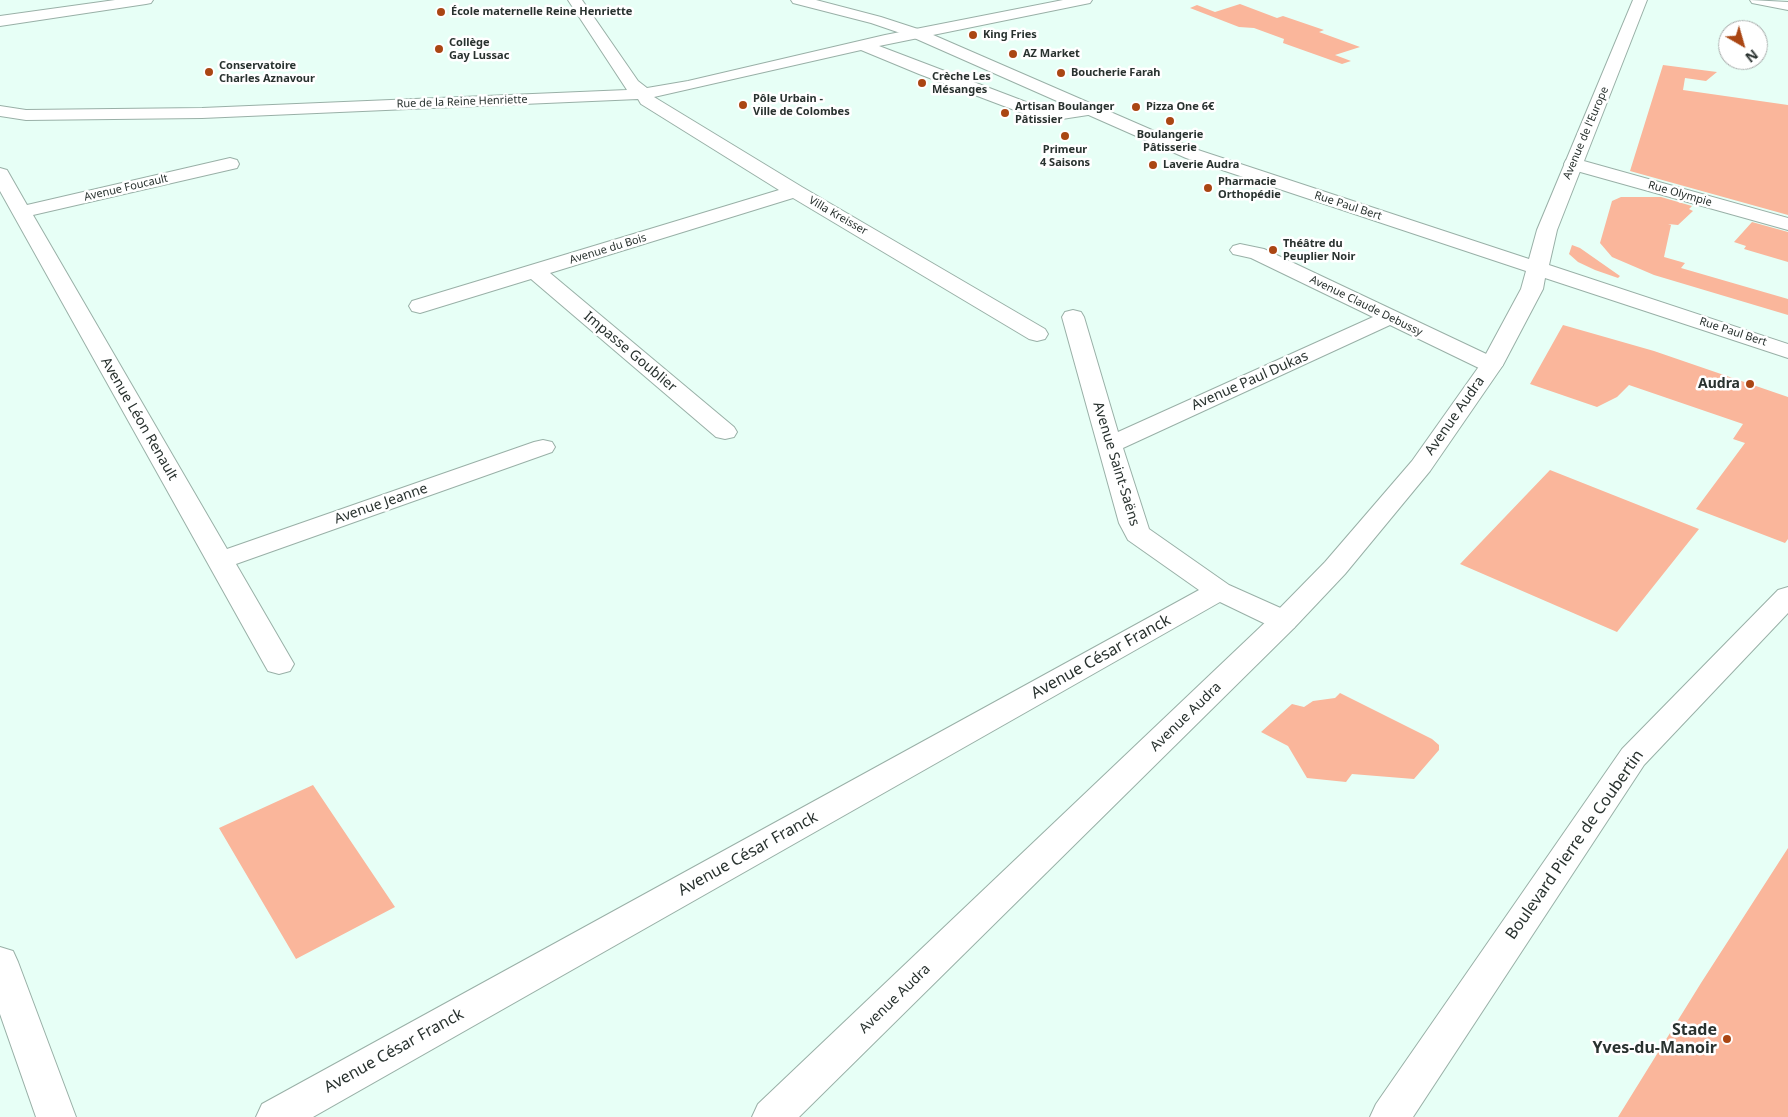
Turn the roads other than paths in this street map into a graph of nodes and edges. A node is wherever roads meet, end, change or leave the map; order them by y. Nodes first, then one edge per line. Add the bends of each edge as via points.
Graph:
1 (146, 0) edge
2 (575, 0) edge
3 (798, 0) edge
4 (1084, 0) edge
5 (1640, 0) edge
6 (1757, 0) edge
7 (1788, 6) edge
8 (0, 21) edge
9 (918, 34) junction
10 (862, 45) junction
11 (644, 94) junction
12 (1088, 110) junction
13 (4, 113) edge
14 (230, 164) dead end
15 (1573, 164) junction
16 (0, 174) edge
17 (795, 191) junction
18 (21, 212) junction
19 (1788, 224) edge
20 (1240, 250) dead end
21 (1537, 268) junction
22 (535, 271) junction
23 (420, 306) dead end
24 (1073, 317) dead end
25 (1390, 318) junction
26 (1037, 334) dead end
27 (1788, 350) edge
28 (1491, 365) junction
29 (726, 432) dead end
30 (1110, 445) junction
31 (543, 447) dead end
32 (219, 560) junction
33 (1219, 591) junction
34 (1788, 596) edge
35 (1284, 621) junction
36 (279, 664) dead end
37 (0, 962) edge
38 (56, 1117) edge
39 (276, 1117) edge
40 (772, 1117) edge
41 (1390, 1117) edge

1 - 8 street
2 - 11 street, Villa Kreisser via 632,85
3 - 9 street, Rue Paul Bert via 882,21
4 - 9 street, Rue de la Reine Henriette
5 - 15 street, Avenue de l'Europe
6 - 7 street
9 - 10 street, Rue de la Reine Henriette
9 - 12 street, Rue Paul Bert
10 - 11 street, Rue de la Reine Henriette
10 - 12 street via 1031,110 1062,114
11 - 13 street, Rue de la Reine Henriette via 202,112
11 - 17 street, Villa Kreisser via 647,100
12 - 21 street, Rue Paul Bert via 1192,154
14 - 18 street, Avenue Foucault
15 - 19 street, Rue Olympie
15 - 21 street, Avenue de l'Europe via 1547,230
16 - 18 street, Avenue Léon Renault
17 - 22 street, Avenue du Bois
17 - 26 street, Villa Kreisser
18 - 32 street, Avenue Léon Renault
20 - 25 street, Avenue Claude Debussy via 1257,253
21 - 27 street, Rue Paul Bert
21 - 28 street, Avenue Audra via 1532,289
22 - 23 street, Avenue du Bois
22 - 29 street, Impasse Goublier
24 - 30 street, Avenue Saint-Saëns
25 - 28 street, Avenue Claude Debussy
25 - 30 street, Avenue Paul Dukas
28 - 35 street, Avenue Audra via 1421,466 1335,568
30 - 33 street, Avenue Saint-Saëns via 1138,534
31 - 32 street, Avenue Jeanne
32 - 36 street, Avenue Léon Renault
33 - 35 street, Avenue Saint-Saëns
33 - 39 street, Avenue César Franck
34 - 41 street, Boulevard Pierre de Coubertin via 1633,756
35 - 40 street, Avenue Audra
37 - 38 street

